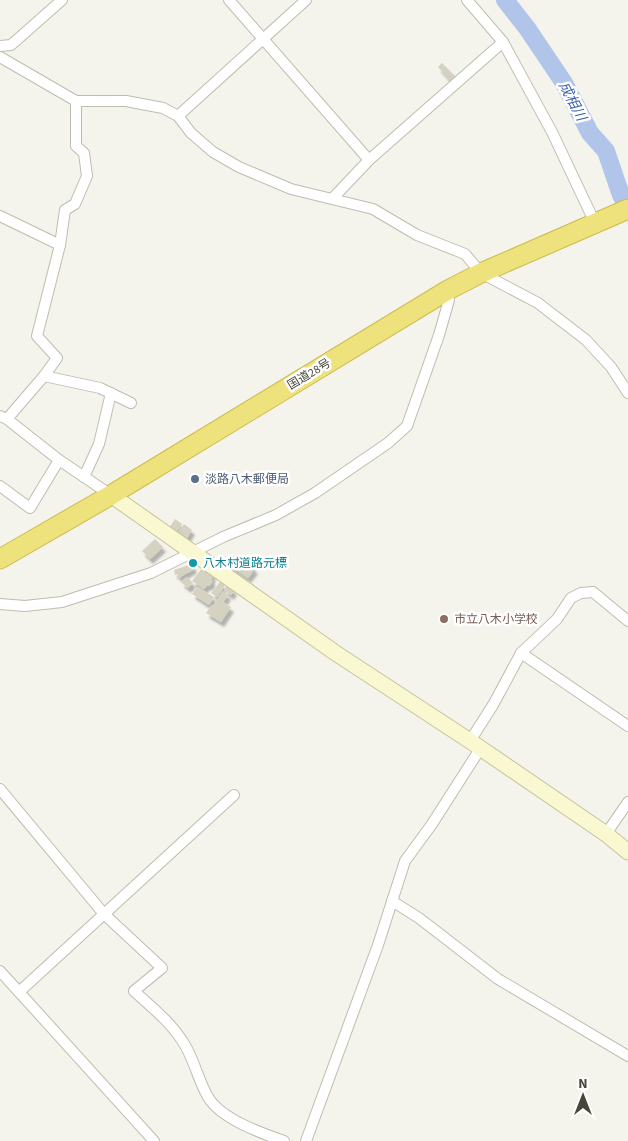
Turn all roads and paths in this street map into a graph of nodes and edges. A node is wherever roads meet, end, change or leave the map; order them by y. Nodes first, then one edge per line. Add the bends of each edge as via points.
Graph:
1 (62, 0) edge
2 (229, 0) edge
3 (306, 0) edge
4 (467, 0) edge
5 (263, 38) junction
6 (503, 42) junction
7 (0, 46) edge
8 (0, 57) edge
9 (76, 101) junction
10 (178, 116) junction
11 (369, 160) junction
12 (333, 198) junction
13 (628, 209) edge
14 (0, 216) edge
15 (599, 221) junction
16 (60, 245) junction
17 (480, 273) junction
18 (448, 290) junction
19 (44, 376) junction
20 (110, 393) junction
21 (628, 393) edge
22 (131, 403) dead end
23 (4, 418) edge
24 (59, 460) junction
25 (84, 476) junction
26 (0, 486) edge
27 (110, 496) junction
28 (192, 553) junction
29 (0, 559) edge
30 (0, 604) edge
31 (628, 621) edge
32 (521, 653) junction
33 (628, 726) edge
34 (475, 745) junction
35 (0, 790) edge
36 (234, 795) dead end
37 (628, 802) edge
38 (606, 834) junction
39 (628, 852) edge
40 (392, 901) junction
41 (104, 914) junction
42 (0, 971) edge
43 (19, 992) junction
44 (628, 1056) edge
45 (154, 1141) edge
46 (284, 1141) edge
47 (306, 1141) edge

1 - 7 street via 11,45
2 - 5 street
3 - 5 street
4 - 6 street
5 - 10 street
5 - 11 street
6 - 11 street
6 - 15 street
8 - 9 street
9 - 10 street via 126,101 163,108
9 - 16 street via 76,146 84,153 87,176 75,204 65,210
10 - 12 street via 191,133 213,152 239,167 291,189
11 - 12 street
12 - 17 street via 373,209 417,234 465,254
13 - 15 highway, 国道28号
14 - 16 street
15 - 17 highway, 国道28号
16 - 19 street via 37,336 57,358
17 - 18 highway, 国道28号
17 - 21 street via 538,303 586,340 611,367
18 - 27 highway, 国道28号
18 - 28 street via 449,300 439,335 407,426 388,443 315,493 276,515
19 - 20 street
19 - 23 street
20 - 22 street
20 - 25 street via 99,444
23 - 24 street
24 - 25 street
24 - 26 street via 30,508
25 - 27 street
27 - 28 street
27 - 29 highway, 国道28号
28 - 30 street via 151,574 62,602 25,606
28 - 34 street
31 - 32 street via 597,593 580,593 571,598 558,619
32 - 33 street
32 - 34 street
34 - 38 street
34 - 40 street via 432,824 405,861
35 - 41 street
36 - 41 street
37 - 38 street
38 - 39 street
40 - 44 street via 498,979
40 - 47 street
41 - 43 street
41 - 46 street via 162,968 134,991 173,1028 187,1048 208,1098 251,1128
42 - 43 street
43 - 45 street

